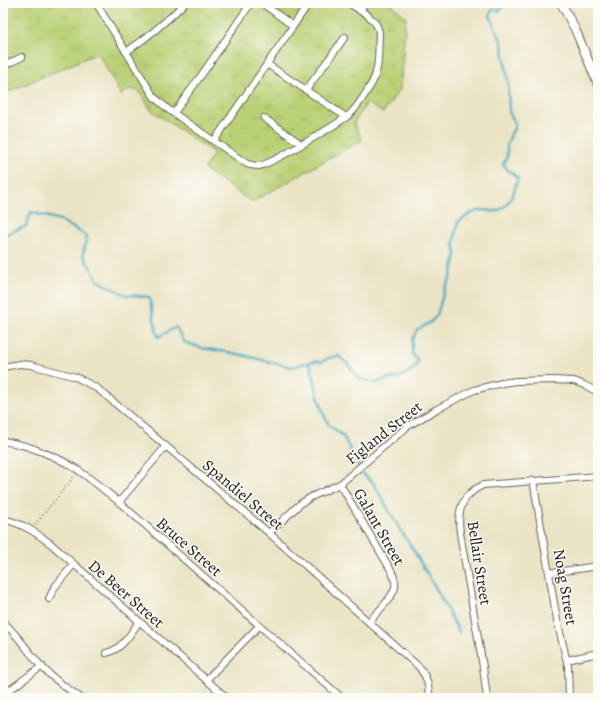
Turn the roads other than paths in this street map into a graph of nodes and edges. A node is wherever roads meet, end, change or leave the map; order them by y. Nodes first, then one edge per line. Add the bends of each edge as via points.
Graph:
1 (96, 3) edge
2 (185, 3) edge
3 (251, 3) edge
4 (262, 3) edge
5 (309, 3) edge
6 (348, 3) edge
7 (365, 3) edge
8 (561, 3) edge
9 (360, 11) junction
10 (293, 26) junction
11 (345, 37) dead end
12 (126, 52) junction
13 (22, 57) dead end
14 (267, 64) junction
15 (3, 66) edge
16 (598, 84) edge
17 (306, 90) junction
18 (174, 113) junction
19 (346, 116) junction
20 (264, 118) dead end
21 (214, 141) junction
22 (301, 144) junction
23 (3, 367) edge
24 (598, 392) edge
25 (3, 441) edge
26 (166, 446) junction
27 (598, 476) edge
28 (533, 480) junction
29 (340, 484) junction
30 (119, 502) junction
31 (3, 518) edge
32 (269, 533) junction
33 (73, 565) junction
34 (598, 566) edge
35 (549, 574) junction
36 (49, 599) dead end
37 (3, 622) edge
38 (139, 622) junction
39 (369, 622) junction
40 (259, 626) junction
41 (106, 653) dead end
42 (598, 653) edge
43 (567, 660) junction
44 (42, 666) junction
45 (206, 680) junction
46 (72, 691) junction
47 (3, 695) edge
48 (69, 698) edge
49 (81, 698) edge
50 (227, 698) edge
51 (342, 698) edge
52 (429, 698) edge
53 (487, 698) edge
54 (569, 698) edge

1 - 12 street
2 - 12 street via 150,36
3 - 18 street
4 - 10 street
5 - 10 street
6 - 9 street
7 - 9 street
8 - 16 street via 575,28
9 - 19 street via 378,27 376,72 357,106
10 - 14 street
11 - 17 street
12 - 18 street via 154,97
13 - 15 street
14 - 17 street
14 - 21 street
17 - 19 street
18 - 21 street
19 - 22 street
20 - 22 street
21 - 22 street via 247,164 254,166 265,164
23 - 26 street, Spandiel Street via 31,365 76,377 112,401
24 - 29 street, Figland Street via 574,382 553,380 502,383 474,390 408,426
25 - 30 street, Bruce Street via 49,455 78,470
26 - 30 street
26 - 32 street, Spandiel Street
27 - 28 street, Bellair Street
28 - 35 street, Noag Street
28 - 53 street, Bellair Street via 482,485 467,496 459,512 460,533 484,667
29 - 32 street, Figland Street via 300,504
29 - 39 street, Galant Street via 395,581 392,594
30 - 40 street, Bruce Street
31 - 33 street, De Beer Street via 31,529
32 - 39 street, Spandiel Street
33 - 36 street via 54,588
33 - 38 street, De Beer Street
34 - 35 street
35 - 43 street, Noag Street
37 - 44 street via 15,632
38 - 41 street via 118,648
38 - 45 street, De Beer Street
39 - 52 street, Spandiel Street via 425,674
40 - 45 street
40 - 51 street, Bruce Street
42 - 43 street
43 - 54 street, Noag Street
44 - 46 street
44 - 47 street
45 - 50 street, De Beer Street
46 - 48 lane
46 - 49 street

